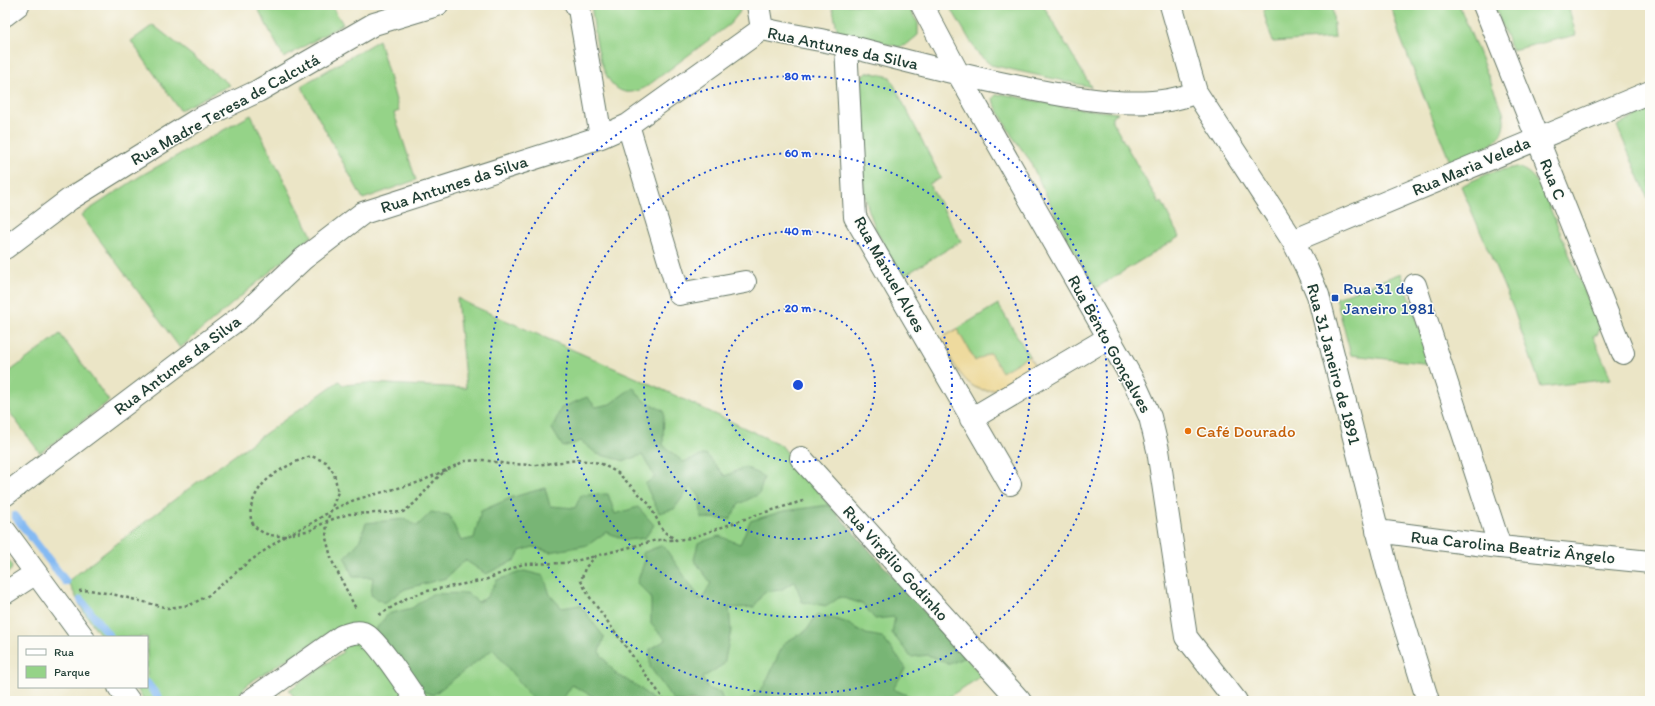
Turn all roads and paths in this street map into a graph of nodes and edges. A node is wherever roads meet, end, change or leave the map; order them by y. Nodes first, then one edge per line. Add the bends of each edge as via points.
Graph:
1 (18, 5) edge
2 (437, 5) edge
3 (758, 5) edge
4 (922, 5) edge
5 (1171, 5) edge
6 (1484, 5) edge
7 (578, 6) edge
8 (5, 15) edge
9 (762, 29) junction
10 (846, 46) junction
11 (959, 75) junction
12 (1196, 92) junction
13 (1650, 92) edge
14 (628, 125) junction
15 (601, 136) junction
16 (1537, 138) junction
17 (1293, 241) junction
18 (5, 248) edge
19 (746, 282) dead end
20 (1415, 285) dead end
21 (1108, 338) junction
22 (1623, 353) dead end
23 (972, 419) junction
24 (801, 458) dead end
25 (450, 468) junction
26 (1010, 484) dead end
27 (830, 490) junction
28 (5, 495) edge
29 (332, 510) junction
30 (327, 521) junction
31 (5, 531) edge
32 (1377, 531) junction
33 (285, 536) junction
34 (676, 540) junction
35 (1500, 547) junction
36 (596, 556) junction
37 (1650, 562) edge
38 (36, 573) junction
39 (5, 593) edge
40 (51, 593) junction
41 (375, 617) dead end
42 (82, 636) edge
43 (342, 636) junction
44 (120, 688) edge
45 (129, 701) edge
46 (250, 701) edge
47 (417, 701) edge
48 (664, 701) edge
49 (1020, 701) edge
50 (1236, 701) edge
51 (1428, 701) edge

1 - 8 street
2 - 18 street, Rua Madre Teresa de Calcutá via 374,24 258,91 197,120 70,199
3 - 9 street
4 - 11 street, Rua Bento Gonçalves
5 - 12 street, Rua 31 Janeiro de 1891
6 - 16 street, Rua C
7 - 15 street
9 - 10 street, Rua Antunes da Silva
9 - 14 street, Rua Antunes da Silva
10 - 11 street, Rua Antunes da Silva
10 - 23 street, Rua Manuel Alves via 855,217
11 - 12 street, Rua Antunes da Silva via 1106,102 1166,101 1183,98
11 - 21 street, Rua Bento Gonçalves
12 - 17 street, Rua 31 Janeiro de 1891
13 - 16 street, Rua Maria Veleda
14 - 15 street, Rua Antunes da Silva
14 - 19 street via 679,294
15 - 28 street, Rua Antunes da Silva via 363,213 303,259 242,316
16 - 17 street, Rua Maria Veleda
16 - 22 street, Rua C
17 - 32 street, Rua 31 Janeiro de 1891 via 1318,295 1327,326
20 - 35 street
21 - 23 street
21 - 50 street, Rua Bento Gonçalves via 1135,384 1150,417 1158,450 1186,637
23 - 26 street, Rua Manuel Alves
24 - 27 street, Rua Virgilio Godinho
25 - 29 path via 420,482 354,500
25 - 30 path via 435,480 415,504 403,512 349,514
25 - 34 path via 465,461 484,460 536,465 578,460 600,463 618,473 649,504 663,531
27 - 34 path via 816,497 756,514 691,538
27 - 49 street, Rua Virgilio Godinho
29 - 30 path
29 - 33 path via 312,524
29 - 33 path via 338,492 334,472 326,462 311,456 296,461 267,480 256,494 250,508 251,518 257,530 268,535
30 - 33 path via 312,530
30 - 43 path via 326,538 332,561 356,608 354,624
31 - 38 street
32 - 35 street, Rua Carolina Beatriz Ângelo
32 - 51 street, Rua 31 Janeiro de 1891
33 - 40 path via 209,595 190,605 168,608 90,590
34 - 36 path via 657,540
35 - 37 street, Rua Carolina Beatriz Ângelo
36 - 41 path via 566,563 523,564 485,580 427,591 407,598
36 - 48 path via 585,568 581,581
38 - 39 street
38 - 40 street
40 - 42 street
43 - 46 street
43 - 47 street via 352,632 364,633 374,642
44 - 45 street

